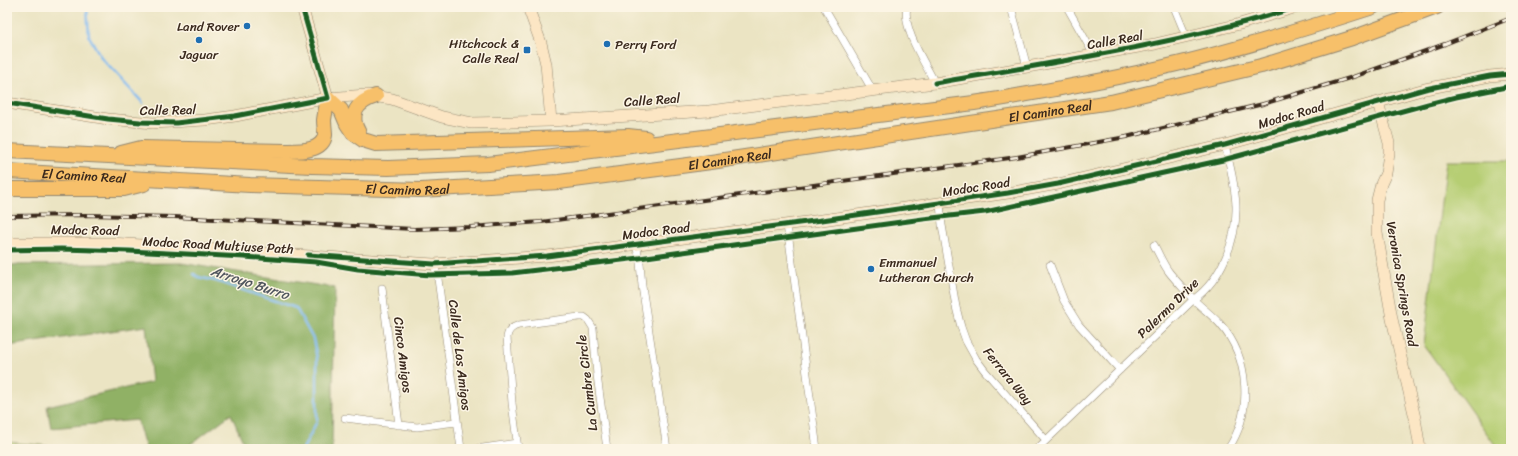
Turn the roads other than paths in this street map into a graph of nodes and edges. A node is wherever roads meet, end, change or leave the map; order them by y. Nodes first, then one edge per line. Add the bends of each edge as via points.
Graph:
1 (302, 7) edge
2 (528, 7) edge
3 (824, 7) edge
4 (907, 7) edge
5 (1011, 7) edge
6 (1067, 7) edge
7 (1174, 7) edge
8 (1297, 7) edge
9 (1373, 7) edge
10 (1437, 7) edge
11 (1186, 36) junction
12 (1094, 55) junction
13 (1027, 67) junction
14 (1511, 74) edge
15 (935, 83) junction
16 (873, 91) junction
17 (376, 96) junction
18 (328, 98) junction
19 (1378, 102) junction
20 (7, 103) edge
21 (551, 121) junction
22 (363, 140) junction
23 (669, 140) junction
24 (1225, 145) junction
25 (7, 151) edge
26 (111, 156) junction
27 (7, 171) edge
28 (162, 180) junction
29 (7, 189) edge
30 (940, 204) junction
31 (787, 225) junction
32 (7, 243) edge
33 (636, 244) junction
34 (1154, 245) dead end
35 (434, 264) junction
36 (1050, 265) dead end
37 (382, 288) dead end
38 (1194, 299) junction
39 (1120, 370) junction
40 (345, 418) dead end
41 (456, 422) junction
42 (399, 425) junction
43 (1046, 440) junction
44 (518, 446) edge
45 (1511, 448) edge
46 (461, 449) edge
47 (476, 449) edge
48 (607, 449) edge
49 (667, 449) edge
50 (817, 449) edge
51 (1037, 449) edge
52 (1228, 449) edge
53 (1420, 449) edge
54 (1503, 449) edge

1 - 18 street
2 - 21 street via 542,43
3 - 16 street
4 - 15 street via 908,30
5 - 13 street
6 - 12 street
7 - 11 street
8 - 11 street, Calle Real via 1240,24
9 - 23 highway, El Camino Real via 1302,30 1177,64 1042,92 974,103
10 - 28 highway, El Camino Real via 1352,38 1261,66 1111,102 711,162 559,182 421,190
11 - 12 street, Calle Real
12 - 13 street, Calle Real
13 - 15 street, Calle Real
14 - 19 street, Modoc Road via 1425,89
15 - 16 street, Calle Real
16 - 21 street, Calle Real via 709,111
17 - 18 street, Calle Real
17 - 21 street, Calle Real via 392,99 430,114 472,124
17 - 22 highway via 365,100 356,110 353,119
18 - 20 street, Calle Real via 235,116 170,123 108,119
18 - 22 highway via 340,110 353,133
18 - 26 highway via 324,118 325,136 316,148 286,151 140,148
19 - 24 street, Modoc Road
19 - 53 street, Veronica Springs Road via 1389,143 1389,154 1377,200 1377,233 1392,319
22 - 23 highway via 376,144 628,136
23 - 26 highway, El Camino Real via 488,164 388,168
24 - 30 street, Modoc Road via 1058,184
24 - 38 street, Palermo Drive via 1234,183 1234,226 1220,270
25 - 26 highway, El Camino Real
27 - 28 highway, El Camino Real
28 - 29 highway via 124,188
30 - 31 street, Modoc Road
30 - 43 street, Ferrara Way via 956,307 966,341 985,372
31 - 33 street, Modoc Road
31 - 50 street
32 - 35 street, Modoc Road via 111,243
33 - 35 street, Modoc Road via 547,256
33 - 49 street
34 - 38 street via 1168,271
35 - 41 street, Calle de Los Amigos
36 - 39 street via 1064,301 1075,319
37 - 42 street, Cinco Amigos
38 - 39 street, Palermo Drive
38 - 52 street via 1220,324 1241,361 1245,383 1244,408 1238,429
39 - 43 street, Palermo Drive
40 - 42 street
41 - 42 street via 417,427
41 - 46 street, Calle de Los Amigos
43 - 51 street, Palermo Drive
44 - 47 street, La Cumbre Circle
44 - 48 street, La Cumbre Circle via 508,333 514,326 584,317 593,328
45 - 54 street

